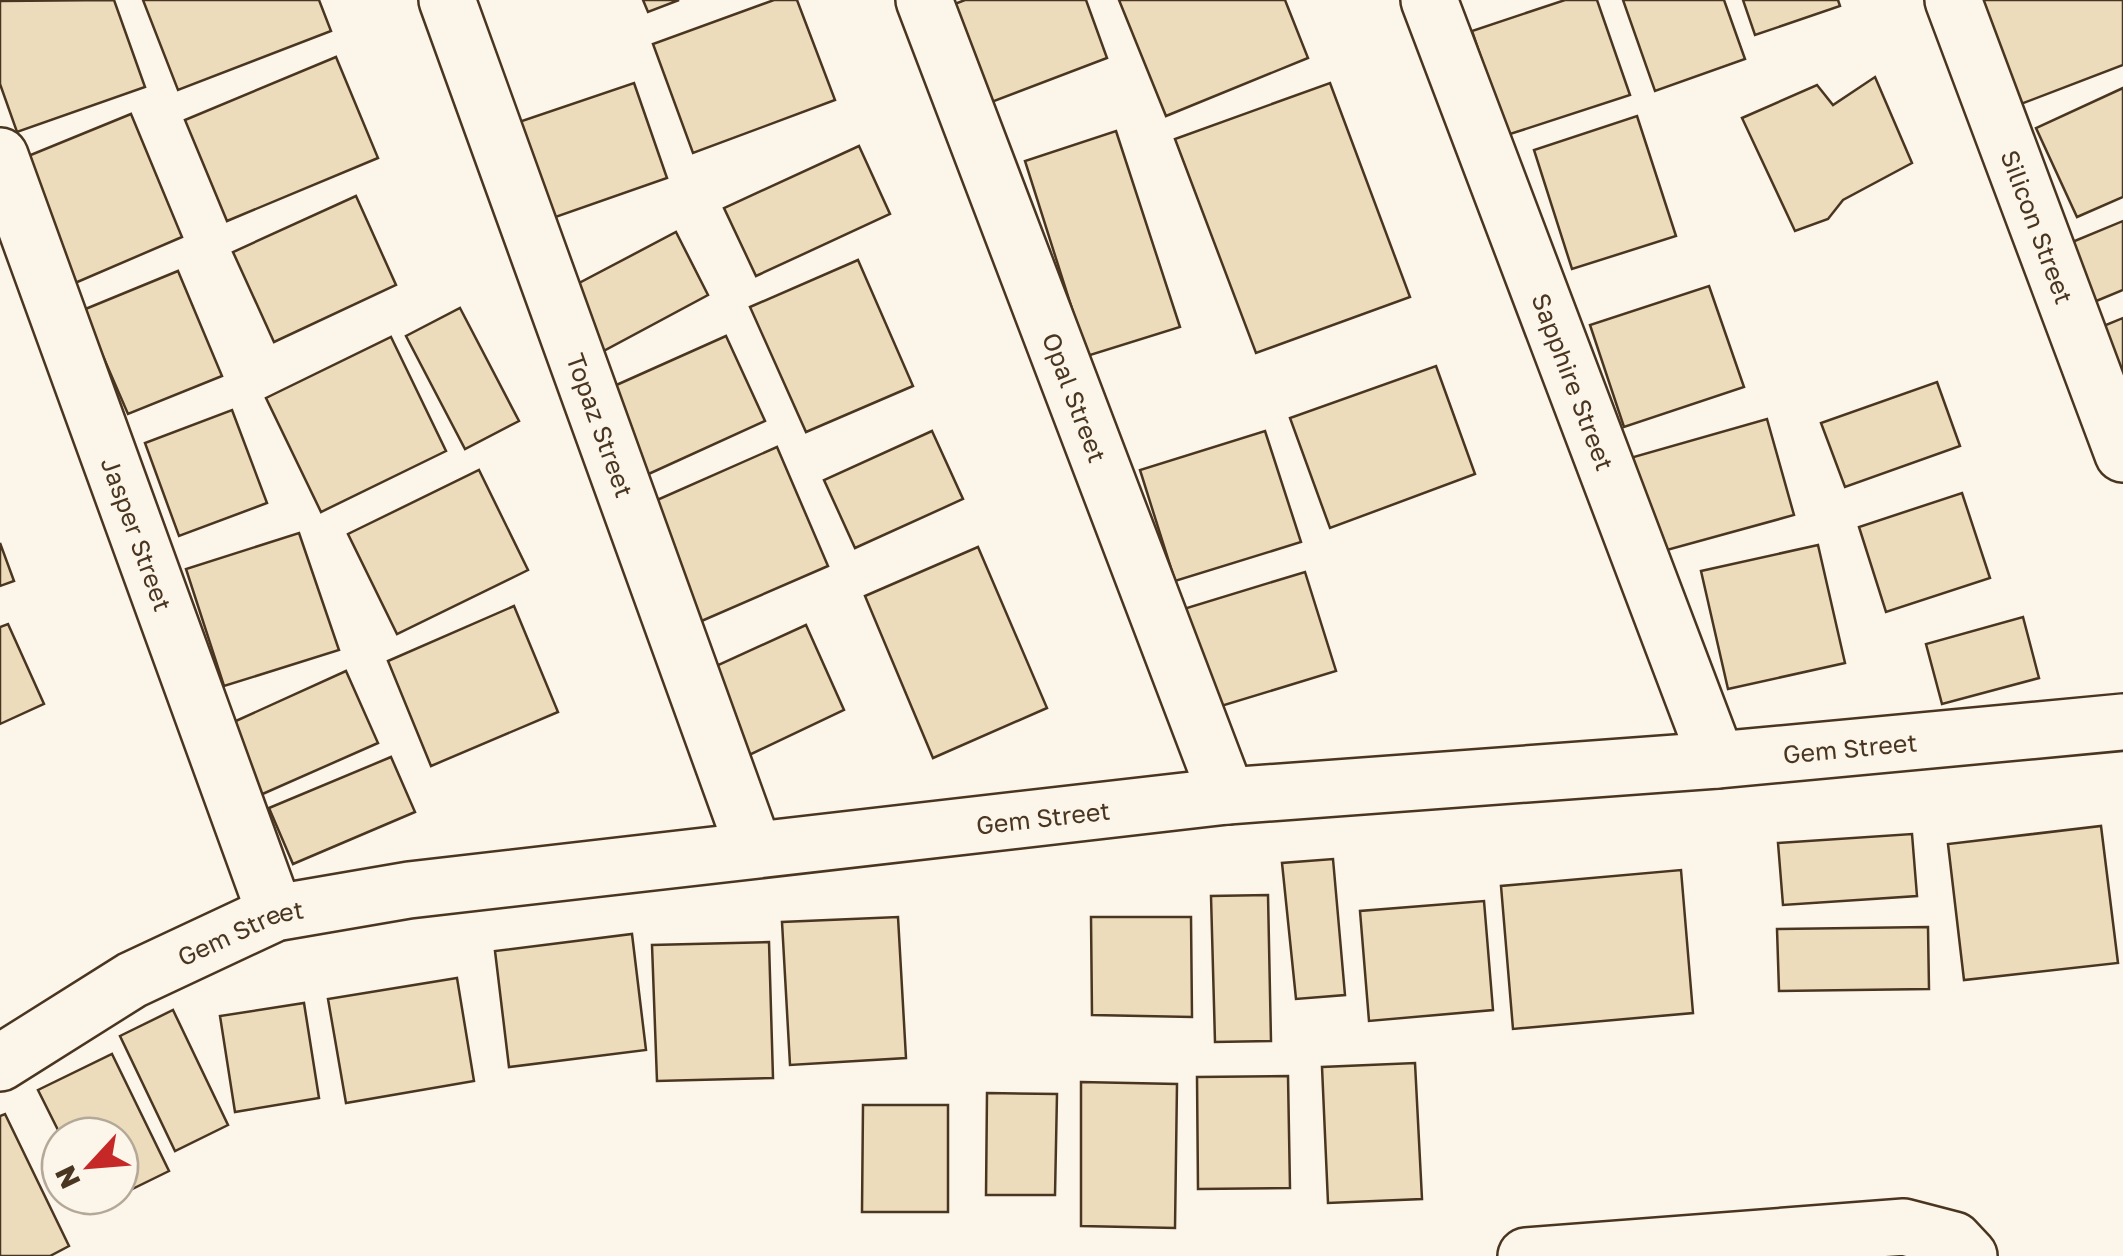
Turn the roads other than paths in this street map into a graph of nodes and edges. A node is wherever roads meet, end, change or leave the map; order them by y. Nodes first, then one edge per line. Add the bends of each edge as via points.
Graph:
1 (448, 0) edge
2 (924, 0) edge
3 (1429, 0) edge
4 (1954, 0) edge
5 (0, 156) edge
6 (2123, 454) edge
7 (2123, 722) edge
8 (1717, 760) junction
9 (1227, 796) junction
10 (754, 850) junction
11 (275, 914) junction
12 (0, 1063) edge
13 (1526, 1256) edge
14 (1969, 1256) edge

1 - 10 street, Topaz Street
2 - 9 street, Opal Street
3 - 8 street, Sapphire Street
4 - 6 street, Silicon Street
5 - 11 street, Jasper Street
7 - 8 street, Gem Street
8 - 9 street, Gem Street
9 - 10 street, Gem Street
10 - 11 street, Gem Street via 409,890
11 - 12 street, Gem Street via 132,980
13 - 14 street via 1904,1227 1954,1240

